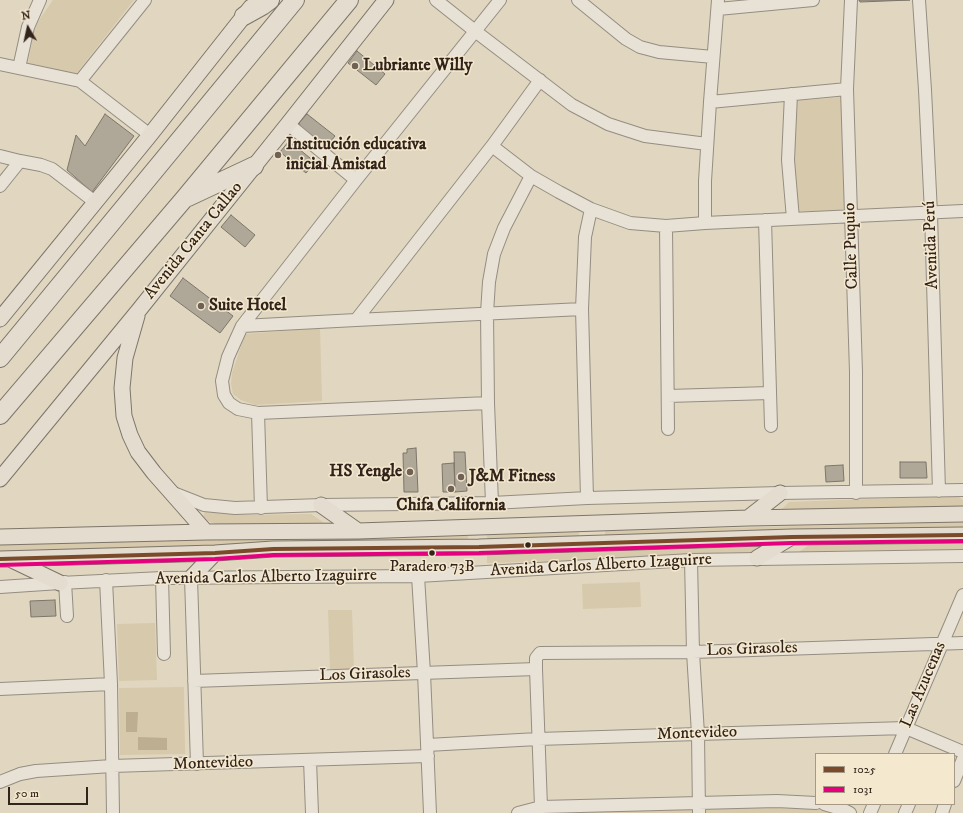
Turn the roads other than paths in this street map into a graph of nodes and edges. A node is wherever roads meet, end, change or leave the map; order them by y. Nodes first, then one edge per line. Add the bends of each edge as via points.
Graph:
1 (40, 0) edge
2 (145, 0) edge
3 (256, 0) edge
4 (270, 0) edge
5 (295, 0) edge
6 (349, 0) edge
7 (386, 0) edge
8 (436, 0) edge
9 (500, 0) edge
10 (578, 0) edge
11 (813, 0) edge
12 (851, 0) edge
13 (919, 0) edge
14 (718, 4) edge
15 (244, 16) junction
16 (475, 31) junction
17 (714, 57) junction
18 (0, 64) edge
19 (19, 68) junction
20 (540, 80) junction
21 (80, 81) junction
22 (847, 89) junction
23 (791, 94) junction
24 (710, 102) junction
25 (288, 124) junction
26 (150, 134) junction
27 (707, 144) junction
28 (492, 146) junction
29 (0, 156) edge
30 (20, 161) junction
31 (254, 166) junction
32 (531, 176) junction
33 (356, 180) junction
34 (0, 186) edge
35 (184, 199) junction
36 (95, 202) junction
37 (591, 209) junction
38 (963, 211) edge
39 (931, 213) junction
40 (851, 216) junction
41 (793, 219) junction
42 (765, 220) junction
43 (705, 223) junction
44 (666, 226) junction
45 (582, 309) junction
46 (139, 310) junction
47 (487, 313) junction
48 (0, 319) edge
49 (356, 320) junction
50 (242, 326) junction
51 (0, 358) edge
52 (770, 393) junction
53 (668, 396) junction
54 (488, 403) junction
55 (258, 413) junction
56 (0, 415) edge
57 (771, 426) dead end
58 (668, 429) dead end
59 (0, 479) edge
60 (939, 490) junction
61 (963, 490) edge
62 (171, 492) junction
63 (856, 492) junction
64 (780, 493) junction
65 (587, 498) junction
66 (492, 502) junction
67 (321, 505) junction
68 (261, 508) junction
69 (963, 514) edge
70 (748, 518) junction
71 (597, 523) junction
72 (358, 531) junction
73 (206, 532) junction
74 (272, 532) junction
75 (963, 535) edge
76 (0, 537) edge
77 (792, 537) junction
78 (593, 543) junction
79 (273, 549) junction
80 (215, 553) junction
81 (963, 556) edge
82 (5, 558) edge
83 (757, 558) junction
84 (691, 560) junction
85 (418, 576) junction
86 (162, 578) junction
87 (191, 578) junction
88 (106, 580) junction
89 (63, 582) junction
90 (0, 587) edge
91 (963, 595) edge
92 (67, 616) dead end
93 (942, 644) junction
94 (963, 644) edge
95 (694, 652) junction
96 (164, 654) dead end
97 (536, 669) junction
98 (424, 673) junction
99 (194, 681) junction
100 (111, 684) junction
101 (0, 689) edge
102 (906, 728) junction
103 (698, 734) junction
104 (538, 739) junction
105 (427, 750) junction
106 (963, 752) edge
107 (895, 753) edge
108 (963, 759) edge
109 (310, 760) junction
110 (197, 764) junction
111 (112, 766) junction
112 (955, 779) edge
113 (0, 782) edge
114 (815, 803) edge
115 (827, 805) edge
116 (541, 807) junction
117 (699, 808) edge
118 (113, 813) edge
119 (312, 813) edge
120 (430, 813) edge
121 (518, 813) edge
122 (850, 813) edge

1 - 19 street via 28,27
2 - 21 street
3 - 15 main road
4 - 15 highway
5 - 51 highway
6 - 35 highway, Avenida Canta Callao
7 - 25 main road, Avenida Canta Callao
8 - 16 street
9 - 16 street
10 - 17 street via 626,39 640,47 659,52
11 - 14 street
12 - 22 street, Calle Puquio
13 - 39 street, Avenida Perú
14 - 17 street
15 - 26 main road
16 - 20 street
16 - 33 street
17 - 24 street
18 - 19 street
19 - 21 street
20 - 27 street via 572,104 608,124 645,136
20 - 28 street
21 - 26 street
22 - 23 street
22 - 40 street, Calle Puquio
23 - 24 street
23 - 41 street via 788,160
24 - 27 street
25 - 31 main road, Avenida Canta Callao
25 - 33 street
26 - 36 main road
27 - 43 street
28 - 32 street
28 - 49 street
29 - 30 street
30 - 34 street
30 - 36 street via 52,168
31 - 35 highway
31 - 46 main road, Avenida Canta Callao
32 - 37 street
32 - 47 street via 504,228 494,254
33 - 50 street
35 - 56 highway, Avenida Canta Callao
36 - 48 main road
37 - 44 street via 630,223
37 - 45 street via 585,237
38 - 39 street
39 - 40 street
39 - 60 street, Avenida Perú
40 - 41 street
40 - 63 street, Calle Puquio via 856,372
41 - 42 street
42 - 43 street
42 - 52 street
43 - 44 street
44 - 53 street
45 - 47 street
45 - 65 street
46 - 59 main road, Avenida Canta Callao
46 - 62 main road via 125,358 122,388 124,416 138,452
47 - 49 street
47 - 54 street
49 - 50 street
50 - 55 street via 228,358 222,381 224,395 229,403 238,409
52 - 53 street
52 - 57 street
53 - 58 street
54 - 55 street
54 - 66 street
55 - 68 street
60 - 61 street
60 - 63 street
62 - 68 street via 204,504
62 - 73 main road
63 - 64 street
64 - 65 street
64 - 70 main road
65 - 66 street
66 - 67 street
67 - 68 street
67 - 72 main road
69 - 70 main road
70 - 71 main road
71 - 72 main road
71 - 78 main road via 589,532
72 - 74 main road
73 - 74 main road
73 - 76 main road
74 - 79 main road via 278,543
75 - 77 main road, Avenida Carlos Alberto Izaguirre
77 - 78 main road, Avenida Carlos Alberto Izaguirre
77 - 83 main road
78 - 79 main road, Avenida Carlos Alberto Izaguirre
79 - 80 main road, Avenida Carlos Alberto Izaguirre
80 - 82 main road, Avenida Carlos Alberto Izaguirre
80 - 87 main road
81 - 83 street, Avenida Carlos Alberto Izaguirre
82 - 89 main road
83 - 84 street, Avenida Carlos Alberto Izaguirre
84 - 85 street, Avenida Carlos Alberto Izaguirre
84 - 95 street
85 - 87 street, Avenida Carlos Alberto Izaguirre
85 - 98 street
86 - 87 street, Avenida Carlos Alberto Izaguirre
86 - 88 street, Avenida Carlos Alberto Izaguirre
86 - 96 street
87 - 99 street
88 - 89 street, Avenida Carlos Alberto Izaguirre
88 - 100 street
89 - 90 street, Avenida Carlos Alberto Izaguirre
89 - 92 street
91 - 93 street, Las Azucenas
93 - 94 street, Los Girasoles
93 - 95 street, Los Girasoles
93 - 102 street, Las Azucenas
95 - 97 street, Los Girasoles via 540,653 536,658
95 - 103 street
97 - 98 street, Los Girasoles
97 - 104 street
98 - 99 street, Los Girasoles
98 - 105 street
99 - 110 street
100 - 101 street
100 - 111 street
102 - 103 street, Montevideo
102 - 106 street, Montevideo
102 - 107 street, Las Azucenas
103 - 104 street, Montevideo
103 - 117 street
104 - 105 street, Montevideo
104 - 116 street
105 - 109 street, Montevideo
105 - 120 street
108 - 112 street
109 - 110 street, Montevideo
109 - 119 street
110 - 111 street, Montevideo
111 - 113 street, Montevideo via 36,771
111 - 118 street
114 - 117 street via 778,800
115 - 122 street
116 - 117 street
116 - 121 street

